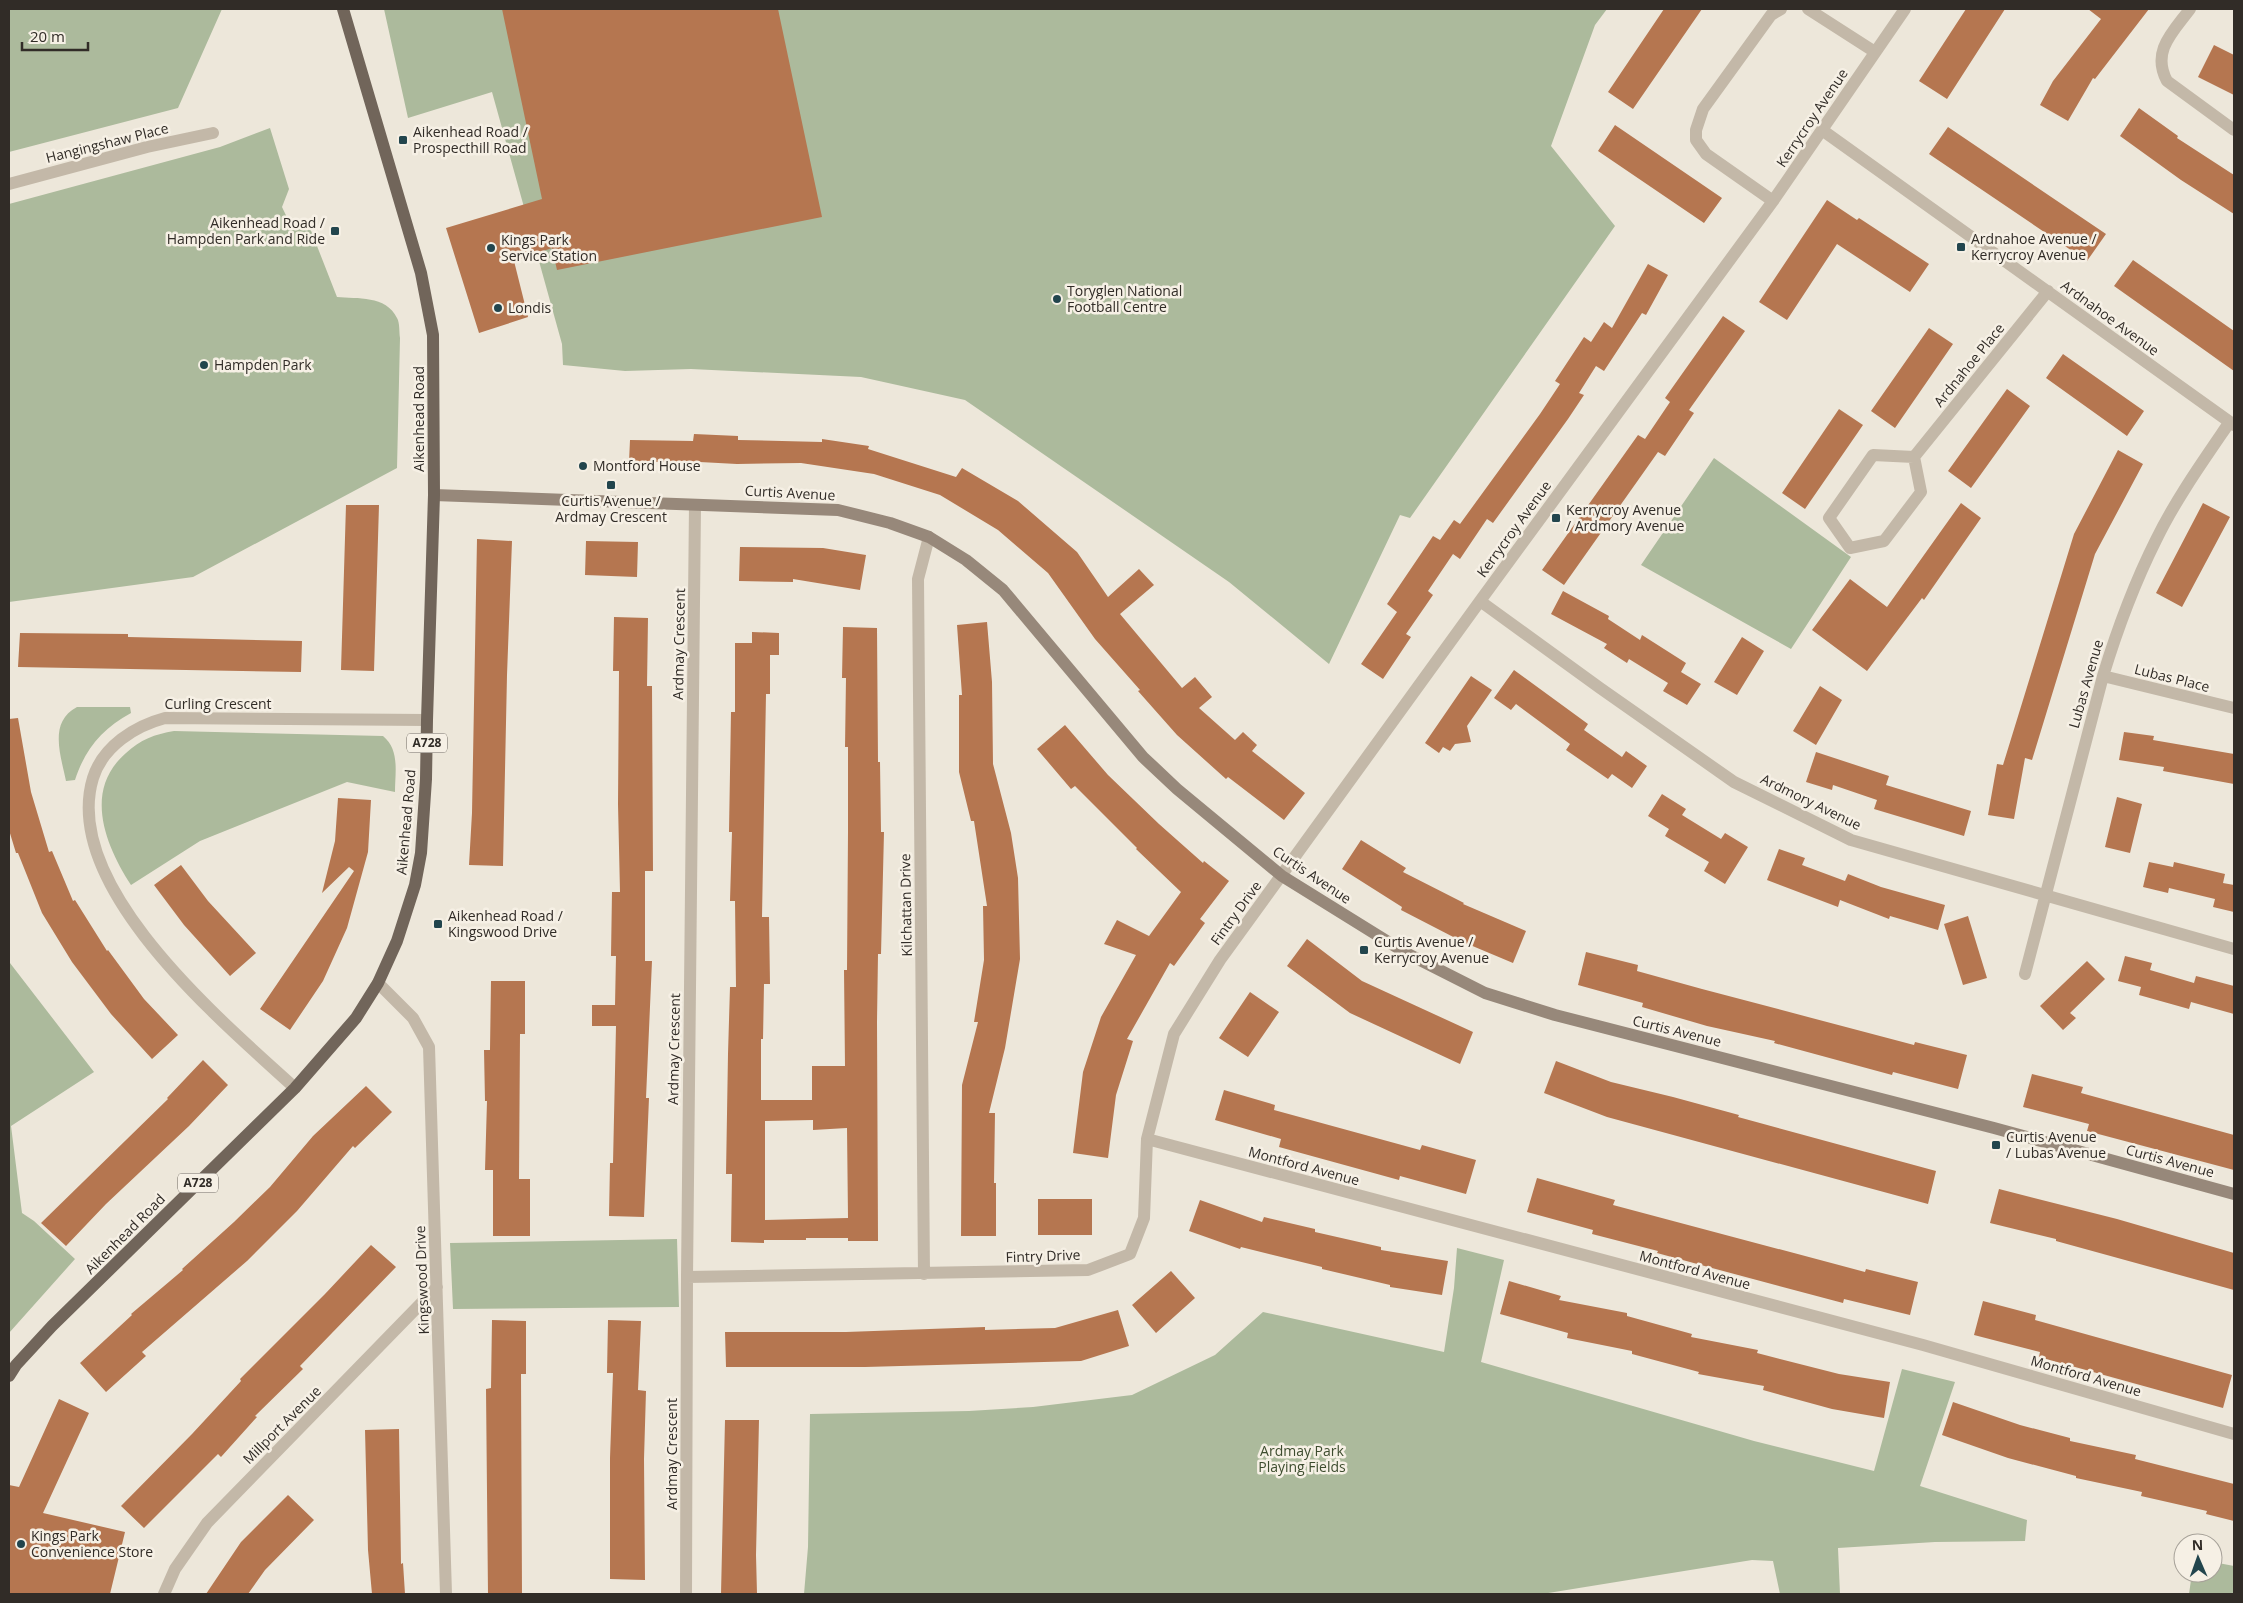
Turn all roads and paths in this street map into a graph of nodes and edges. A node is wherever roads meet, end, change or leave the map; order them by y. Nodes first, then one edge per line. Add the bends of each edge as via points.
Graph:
1 (343, 9) edge
2 (1781, 9) edge
3 (1808, 9) edge
4 (1905, 9) edge
5 (2190, 9) edge
6 (1875, 52) junction
7 (1822, 130) junction
8 (2234, 130) edge
9 (213, 133) dead end
10 (9, 184) edge
11 (1773, 201) junction
12 (2048, 291) junction
13 (2232, 424) edge
14 (1914, 457) junction
15 (434, 495) junction
16 (695, 504) junction
17 (928, 538) junction
18 (1480, 601) junction
19 (2102, 676) junction
20 (2234, 708) edge
21 (426, 720) junction
22 (1282, 876) junction
23 (2046, 896) junction
24 (2234, 949) edge
25 (2024, 974) dead end
26 (378, 983) junction
27 (295, 1088) junction
28 (1147, 1139) junction
29 (2234, 1194) edge
30 (924, 1274) junction
31 (687, 1277) junction
32 (437, 1287) junction
33 (9, 1376) edge
34 (2234, 1434) edge
35 (164, 1594) edge
36 (446, 1594) edge
37 (686, 1594) edge

1 - 15 main road, Aikenhead Road / A728 via 428,303 433,335
2 - 11 street via 1771,15 1703,109 1696,130 1696,140 1706,154
3 - 6 street
4 - 6 street, Kerrycroy Avenue
5 - 8 street via 2165,44 2161,57 2162,71 2167,81
6 - 7 street, Kerrycroy Avenue
7 - 11 street, Kerrycroy Avenue
7 - 12 street, Ardnahoe Avenue
9 - 10 street, Hangingshaw Place
11 - 18 street, Kerrycroy Avenue
12 - 13 street, Ardnahoe Avenue
12 - 14 street, Ardnahoe Place
13 - 19 street, Lubas Avenue via 2155,540
14 - 14 street via 1921,492 1884,541 1850,548 1829,518 1873,455
15 - 16 street, Curtis Avenue
15 - 21 main road, Aikenhead Road / A728
16 - 17 street, Curtis Avenue via 838,510 890,523
16 - 31 street, Ardmay Crescent
17 - 22 street, Curtis Avenue via 966,560 1003,590 1143,757
17 - 30 street, Kilchattan Drive via 918,579
18 - 22 street, Kerrycroy Avenue
18 - 23 street, Ardmory Avenue via 1734,782 1851,840
19 - 20 street, Lubas Place
19 - 23 street, Lubas Avenue
21 - 26 main road, Aikenhead Road / A728 via 421,853 406,917
21 - 27 street, Curling Crescent via 165,718 133,730 104,756 95,771 88,817 107,876 136,927 219,1018
22 - 28 street, Fintry Drive via 1220,960 1174,1034
22 - 29 street, Curtis Avenue via 1406,952 1485,993 1555,1015 1994,1128
23 - 24 street, Ardmory Avenue
23 - 25 street, Lubas Avenue
26 - 27 main road, Aikenhead Road / A728 via 356,1018
26 - 32 street, Kingswood Drive via 413,1018 429,1047
27 - 33 main road, Aikenhead Road / A728 via 52,1326
28 - 30 street, Fintry Drive via 1144,1218 1130,1254 1088,1270
28 - 34 street, Montford Avenue via 1923,1345
30 - 31 street, Fintry Drive
31 - 37 street, Ardmay Crescent
32 - 35 street, Millport Avenue via 206,1523 175,1569
32 - 36 street, Kingswood Drive

